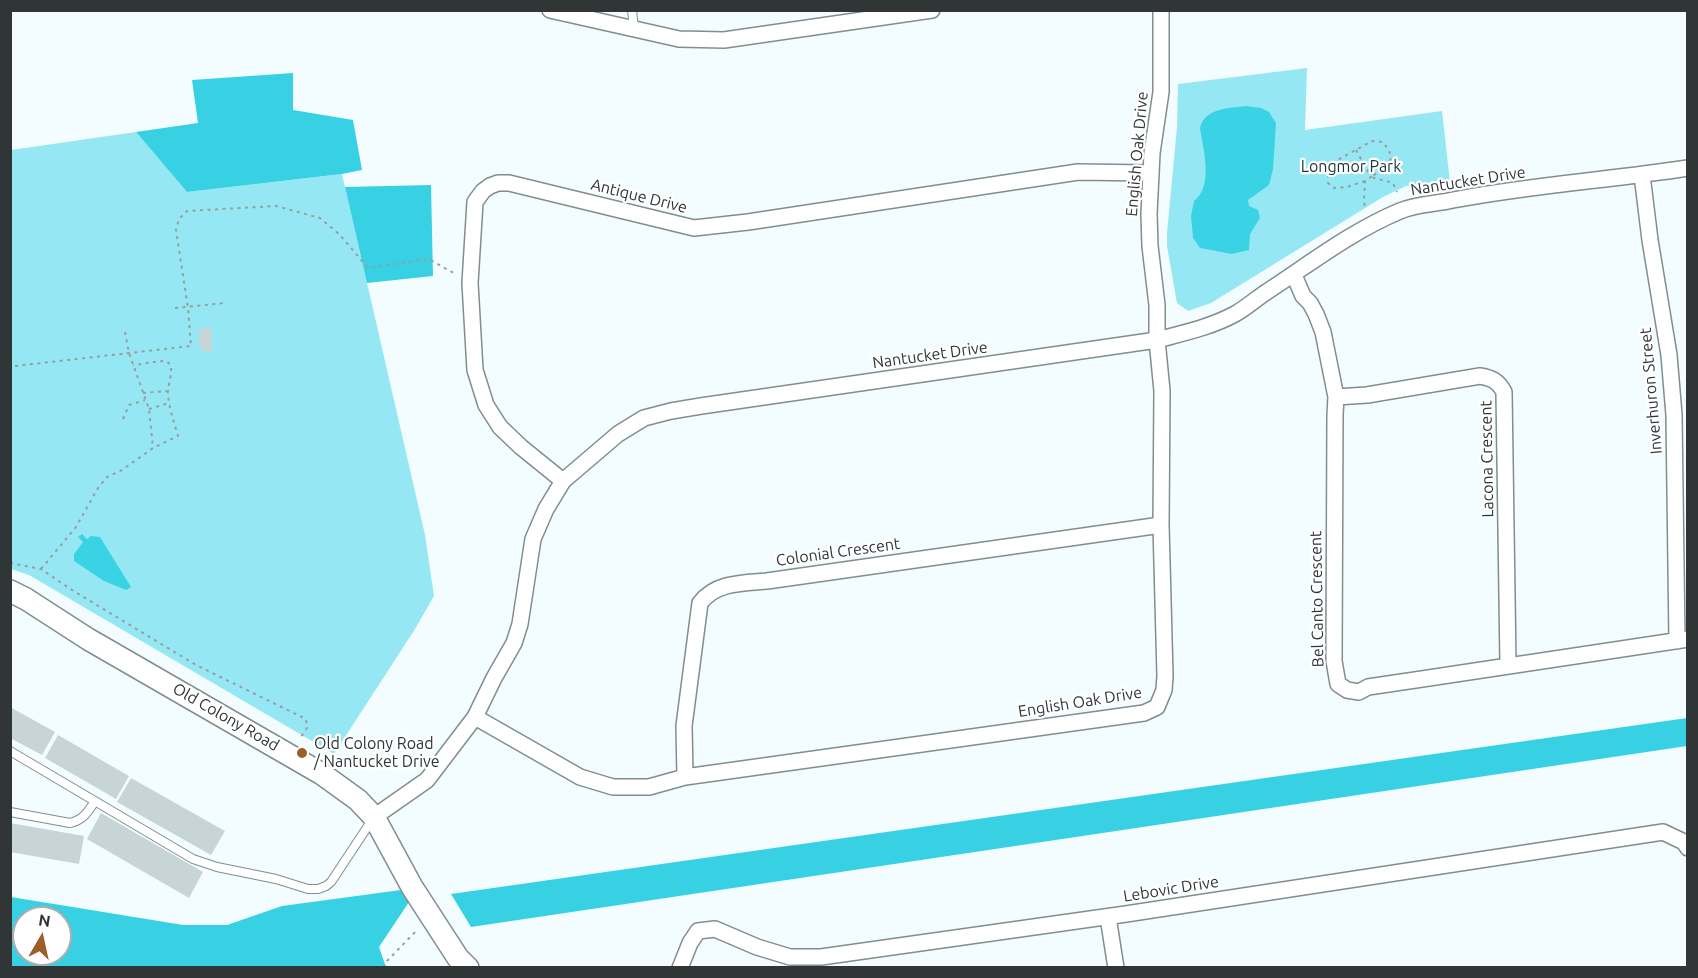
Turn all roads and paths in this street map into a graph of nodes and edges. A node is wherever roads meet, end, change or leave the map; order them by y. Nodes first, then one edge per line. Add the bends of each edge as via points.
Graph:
1 (550, 10) edge
2 (632, 10) edge
3 (932, 10) edge
4 (1161, 10) edge
5 (634, 29) junction
6 (1356, 150) junction
7 (1688, 168) edge
8 (1150, 174) junction
9 (1642, 175) junction
10 (1371, 177) junction
11 (1365, 181) junction
12 (1397, 192) dead end
13 (1365, 209) dead end
14 (1294, 275) junction
15 (470, 283) junction
16 (224, 303) dead end
17 (175, 308) dead end
18 (188, 308) junction
19 (125, 332) dead end
20 (1157, 340) junction
21 (129, 353) junction
22 (133, 364) junction
23 (15, 366) dead end
24 (168, 391) junction
25 (143, 393) junction
26 (1336, 397) junction
27 (145, 400) junction
28 (169, 403) junction
29 (149, 409) junction
30 (123, 419) dead end
31 (153, 448) junction
32 (563, 481) junction
33 (1161, 525) junction
34 (10, 563) edge
35 (41, 569) junction
36 (10, 591) edge
37 (1682, 640) edge
38 (1508, 665) junction
39 (475, 717) junction
40 (10, 751) edge
41 (290, 755) junction
42 (686, 777) junction
43 (95, 801) junction
44 (10, 812) edge
45 (374, 817) junction
46 (1688, 848) edge
47 (431, 916) junction
48 (1108, 917) junction
49 (384, 968) edge
50 (468, 968) edge
51 (680, 968) edge
52 (1116, 968) edge

1 - 5 street
2 - 5 lane
3 - 5 street via 724,40 679,39
4 - 8 street, English Oak Drive via 1161,92
6 - 10 path
6 - 10 path via 1372,141 1383,142 1389,150 1389,165
6 - 11 path via 1334,162 1328,183 1334,188
7 - 9 street, Nantucket Drive
8 - 15 street, Antique Drive via 1078,172 694,228 498,183 483,191 475,202
8 - 20 street, English Oak Drive via 1150,246
9 - 14 street, Nantucket Drive via 1414,207 1364,228
9 - 37 street, Inverhuron Street via 1669,356
10 - 11 path
10 - 12 path via 1393,183
11 - 13 path
14 - 20 street, Nantucket Drive via 1234,314 1200,329
14 - 26 street, Bel Canto Crescent via 1323,332
15 - 18 path via 429,260 368,268 320,218 276,206 187,211 176,230
15 - 32 street, Antique Drive via 475,370 486,405 500,427
16 - 18 path
17 - 18 path
18 - 21 path via 191,346
19 - 21 path
20 - 32 street, Nantucket Drive via 671,411 644,418 618,434
20 - 33 street, English Oak Drive via 1162,391
21 - 22 path
21 - 23 path
22 - 24 path via 166,361 171,365 172,375
22 - 25 path
24 - 25 path
24 - 28 path
25 - 27 path
26 - 38 street, Lacona Crescent via 1480,376 1499,383 1504,392
26 - 38 street, Bel Canto Crescent via 1334,661 1338,684 1359,692 1368,687
27 - 29 path
27 - 30 path via 129,405
28 - 29 path
28 - 31 path via 178,436
29 - 31 path
31 - 35 path via 107,477 76,527
32 - 39 street, Nantucket Drive via 533,539 514,643
33 - 42 street, Colonial Crescent via 738,584 712,591 700,603 684,726
33 - 42 street, English Oak Drive via 1164,690 1157,707 1144,712
34 - 35 path
35 - 41 path via 196,665 306,719 307,728
36 - 41 street, Old Colony Road
37 - 38 street, Bel Canto Crescent
39 - 42 street, English Oak Drive via 580,777 613,787 649,787
39 - 45 street, Nantucket Drive via 427,780
40 - 43 lane
41 - 45 street, Old Colony Road via 339,785
43 - 44 lane via 83,817 70,823
43 - 45 lane via 200,862 314,890 331,882
45 - 47 street, Old Colony Road
46 - 48 street, Lebovic Drive via 1663,832
47 - 49 path
47 - 50 street, Old Colony Road
48 - 51 street, Lebovic Drive via 821,957 790,957 715,929 698,931
48 - 52 street

